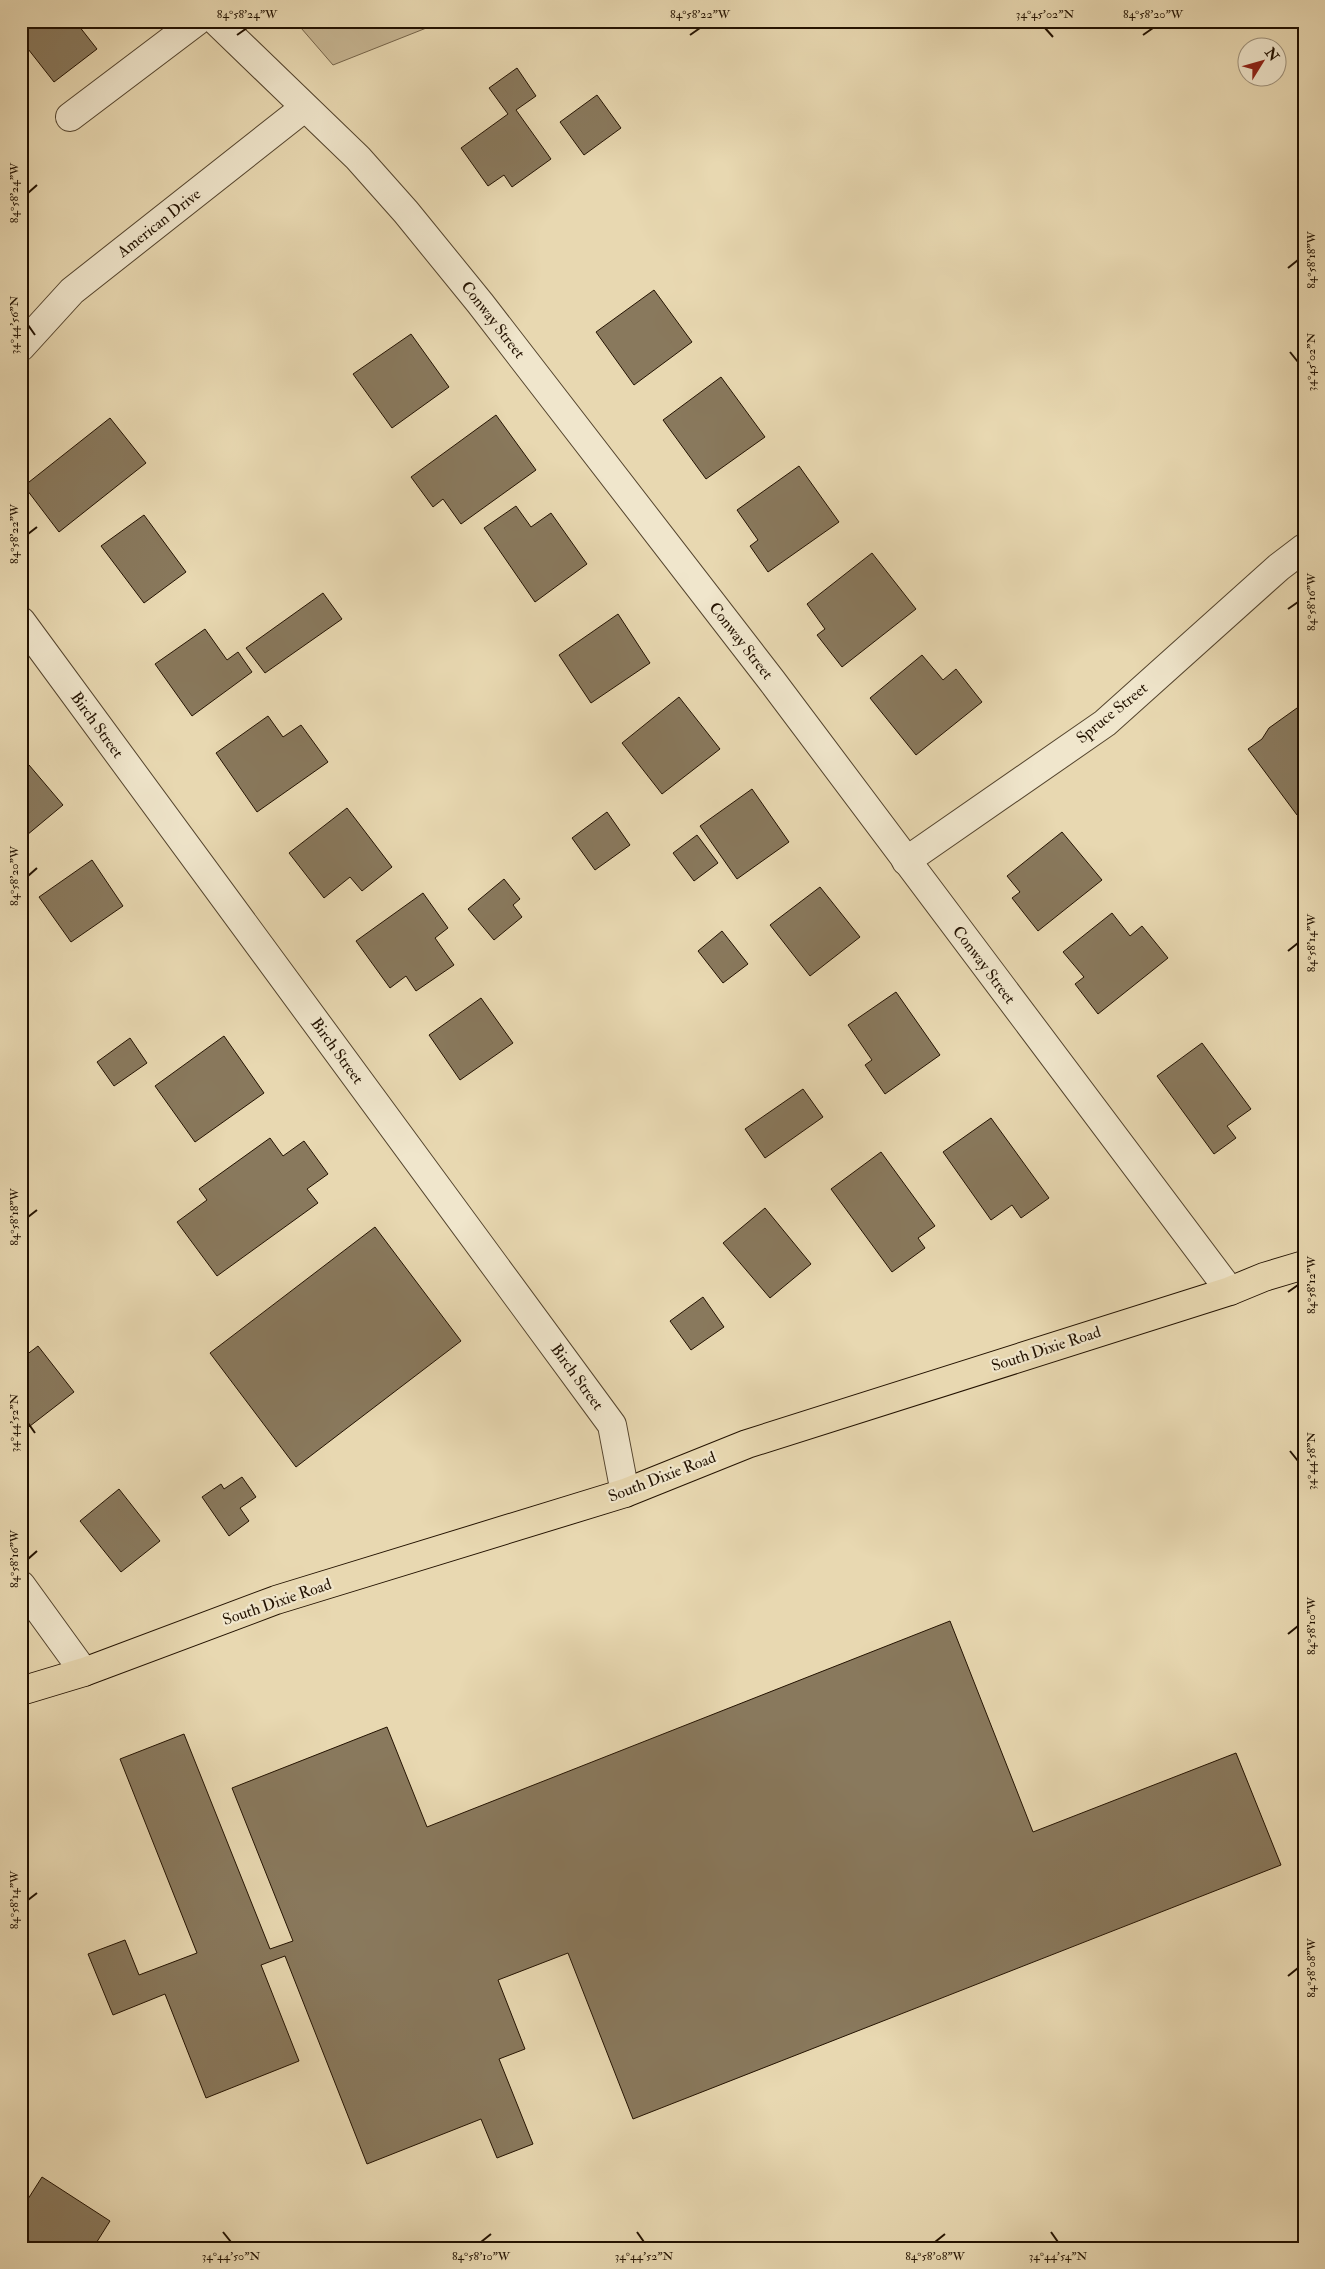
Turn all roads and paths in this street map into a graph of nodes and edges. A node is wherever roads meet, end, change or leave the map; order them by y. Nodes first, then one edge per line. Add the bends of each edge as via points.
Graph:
1 (197, 21) edge
2 (216, 21) edge
3 (304, 108) junction
4 (70, 117) dead end
5 (21, 347) edge
6 (1304, 548) edge
7 (21, 621) edge
8 (906, 861) junction
9 (1304, 1265) edge
10 (1230, 1291) junction
11 (625, 1492) junction
12 (21, 1584) edge
13 (84, 1672) junction
14 (21, 1691) edge

1 - 4 street
2 - 3 street, Conway Street
3 - 5 street, American Drive via 72,292
3 - 8 street, Conway Street via 358,158 480,303 772,681
6 - 8 street, Spruce Street via 1105,723
7 - 11 street, Birch Street via 612,1425
8 - 10 street, Conway Street
9 - 10 main road, South Dixie Road
10 - 11 main road, South Dixie Road via 747,1444
11 - 13 main road, South Dixie Road via 276,1600
12 - 13 street
13 - 14 main road, South Dixie Road

